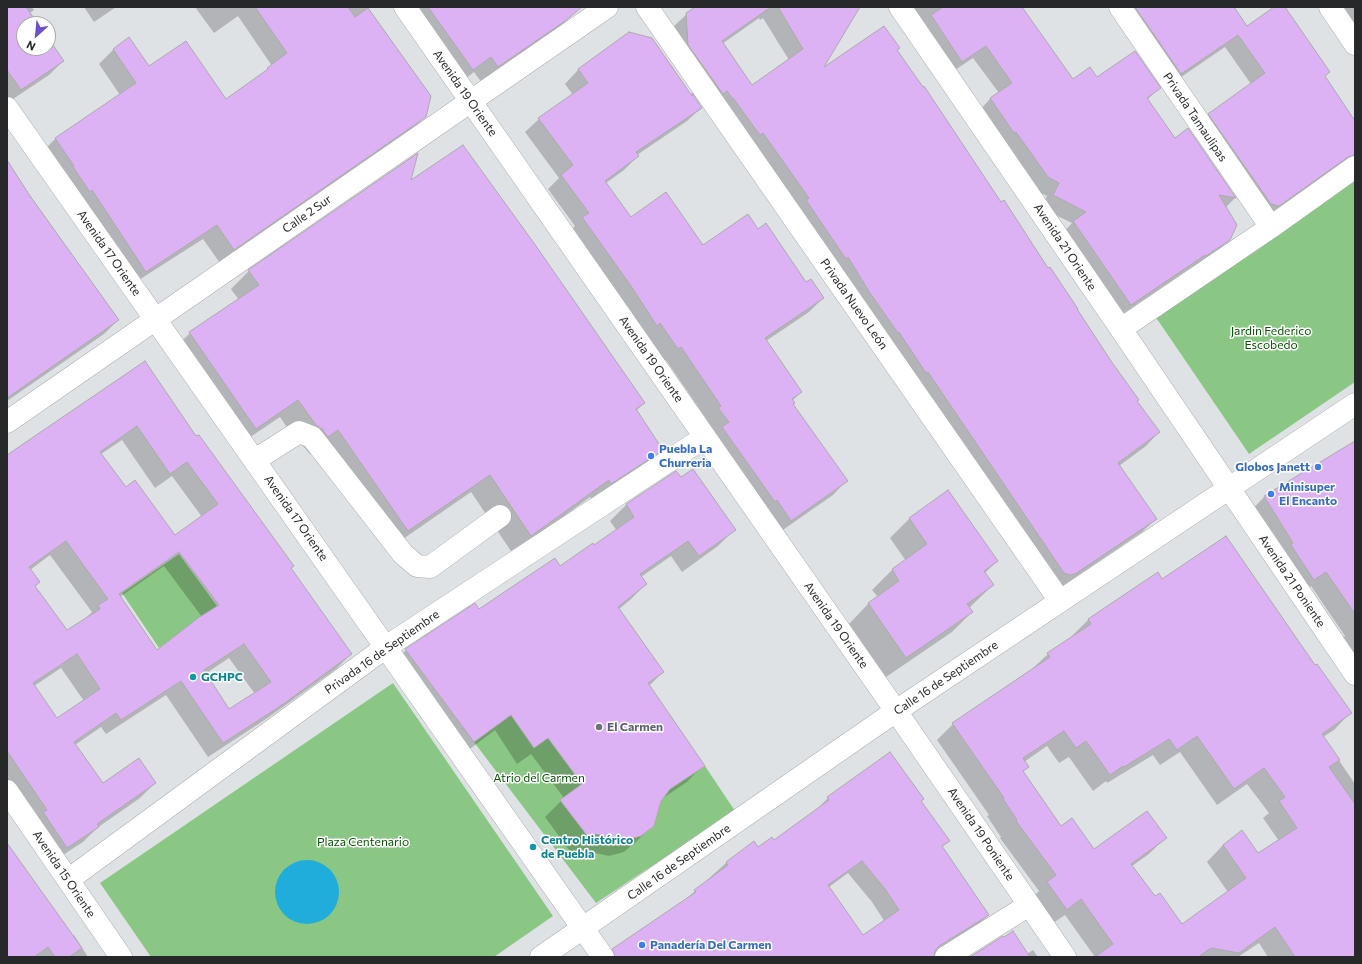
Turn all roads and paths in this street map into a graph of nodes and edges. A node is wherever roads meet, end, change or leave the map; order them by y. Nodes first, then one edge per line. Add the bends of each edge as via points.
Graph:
1 (405, 7) edge
2 (607, 7) edge
3 (647, 7) edge
4 (900, 7) edge
5 (1120, 7) edge
6 (1330, 7) edge
7 (1355, 44) edge
8 (470, 101) junction
9 (7, 108) edge
10 (1355, 167) edge
11 (1270, 228) junction
12 (155, 319) junction
13 (1121, 329) junction
14 (1355, 404) edge
15 (7, 422) edge
16 (705, 436) junction
17 (255, 460) junction
18 (1229, 488) junction
19 (500, 516) dead end
20 (1060, 601) junction
21 (386, 647) junction
22 (1355, 674) edge
23 (896, 711) junction
24 (7, 791) edge
25 (68, 880) junction
26 (1029, 905) junction
27 (583, 928) junction
28 (121, 957) edge
29 (541, 957) edge
30 (603, 957) edge
31 (946, 957) edge
32 (1065, 957) edge

1 - 8 street, Avenida 19 Oriente
2 - 8 street, Calle 2 Sur
3 - 20 street, Privada Nuevo León
4 - 13 street, Avenida 21 Oriente
5 - 11 street, Privada Tamaulipas
6 - 7 street
8 - 12 street, Calle 2 Sur
8 - 16 street, Avenida 19 Oriente
9 - 12 street, Avenida 17 Oriente
10 - 11 street
11 - 13 street
12 - 15 street, Calle 2 Sur
12 - 17 street, Avenida 17 Oriente
13 - 18 street, Avenida 21 Oriente
14 - 18 street, Calle 16 de Septiembre
16 - 21 street, Privada 16 de Septiembre
16 - 23 street, Avenida 19 Oriente
17 - 19 street via 299,432 312,437 403,554 418,566 430,567
17 - 21 street, Avenida 17 Oriente
18 - 20 street, Calle 16 de Septiembre
18 - 22 street, Avenida 21 Poniente
20 - 23 street, Calle 16 de Septiembre
21 - 25 street, Privada 16 de Septiembre
21 - 27 street, Avenida 17 Oriente
23 - 26 street, Avenida 19 Poniente
23 - 27 street, Calle 16 de Septiembre
24 - 25 street, Avenida 15 Oriente
25 - 28 street, Avenida 15 Oriente
26 - 31 street
26 - 32 street, Avenida 19 Poniente
27 - 29 street, Calle 16 de Septiembre
27 - 30 street, Avenida 17 Oriente

